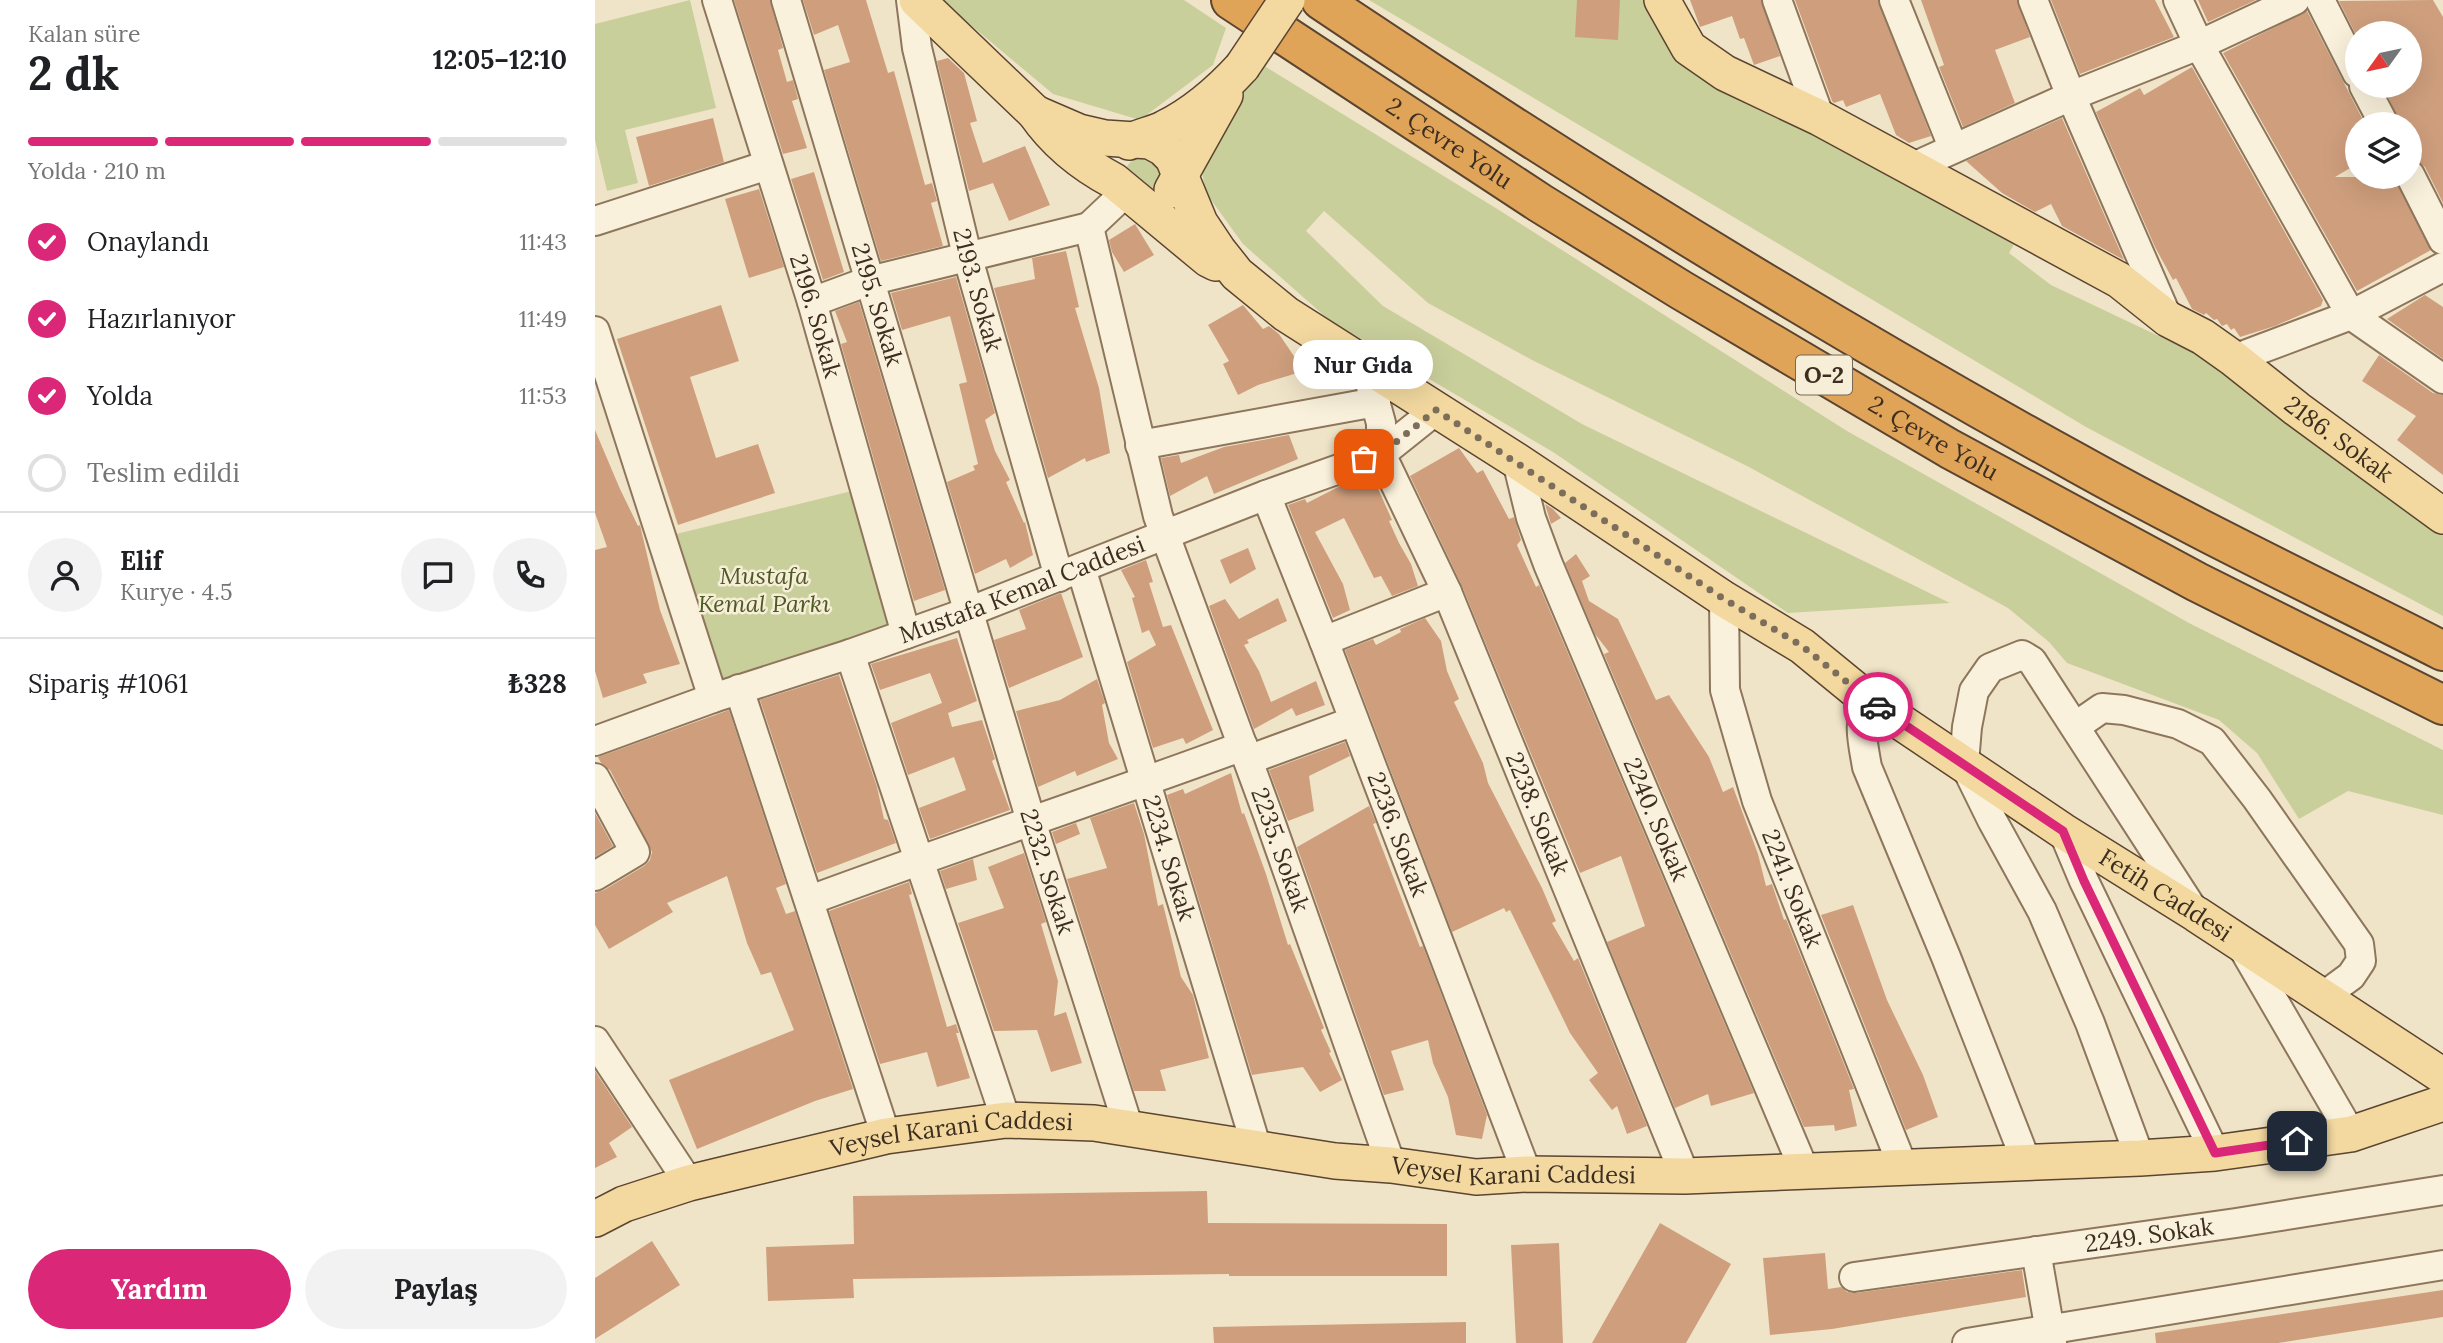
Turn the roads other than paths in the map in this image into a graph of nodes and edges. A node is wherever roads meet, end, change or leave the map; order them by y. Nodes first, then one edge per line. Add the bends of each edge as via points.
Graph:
1 (717, 0) edge
2 (786, 0) edge
3 (911, 0) edge
4 (917, 0) edge
5 (1231, 0) edge
6 (1287, 0) edge
7 (1321, 0) edge
8 (1662, 0) edge
9 (1777, 0) edge
10 (1894, 0) edge
11 (2033, 0) edge
12 (2178, 0) edge
13 (2295, 0) edge
14 (2320, 0) edge
15 (2199, 45) junction
16 (2345, 49) edge
17 (1242, 67) junction
18 (2071, 96) junction
19 (1035, 113) junction
20 (1819, 118) junction
21 (1132, 140) junction
22 (1953, 147) junction
23 (768, 165) junction
24 (1911, 168) junction
25 (1180, 178) junction
26 (2417, 189) edge
27 (1129, 193) junction
28 (595, 221) edge
29 (1089, 227) junction
30 (2443, 240) edge
31 (967, 255) junction
32 (2443, 267) edge
33 (1237, 274) junction
34 (869, 281) junction
35 (812, 302) junction
36 (2351, 314) junction
37 (2168, 319) junction
38 (595, 331) edge
39 (2234, 359) junction
40 (1369, 368) junction
41 (2443, 379) edge
42 (1376, 402) junction
43 (1436, 410) junction
44 (1140, 445) junction
45 (1381, 454) junction
46 (1517, 461) junction
47 (1266, 495) junction
48 (2443, 516) edge
49 (1165, 535) junction
50 (1070, 572) junction
51 (1447, 592) junction
52 (1724, 599) junction
53 (968, 612) junction
54 (906, 634) junction
55 (1324, 642) junction
56 (2443, 651) edge
57 (850, 654) junction
58 (726, 694) junction
59 (1868, 700) junction
60 (2443, 705) edge
61 (1354, 721) junction
62 (2076, 726) junction
63 (597, 734) edge
64 (1245, 753) junction
65 (1964, 763) junction
66 (595, 778) edge
67 (1145, 782) junction
68 (1031, 821) junction
69 (2063, 831) junction
70 (919, 860) junction
71 (595, 876) edge
72 (810, 900) junction
73 (2196, 914) junction
74 (2240, 943) junction
75 (2321, 998) junction
76 (596, 1045) edge
77 (2443, 1076) edge
78 (2443, 1103) edge
79 (1006, 1120) junction
80 (1129, 1129) junction
81 (2351, 1134) junction
82 (886, 1136) junction
83 (1257, 1149) junction
84 (2215, 1153) junction
85 (2140, 1158) junction
86 (2026, 1161) junction
87 (1391, 1165) junction
88 (1903, 1167) junction
89 (1805, 1172) junction
90 (1527, 1174) junction
91 (1685, 1176) junction
92 (689, 1183) junction
93 (2443, 1190) edge
94 (595, 1219) edge
95 (2036, 1251) junction
96 (2443, 1265) edge
97 (1854, 1277) dead end
98 (2051, 1336) edge
99 (1967, 1343) edge

1 - 23 street, 2196. Sokak
2 - 34 street, 2195. Sokak
3 - 31 street, 2193. Sokak via 917,48
4 - 19 main road
5 - 60 highway, 2. Çevre Yolu / O-2 via 1540,203 1938,442 2197,582
6 - 17 main road, bridge
7 - 56 highway, 2. Çevre Yolu / O-2 via 1469,98 1853,337 2201,530
8 - 20 main road, 2186. Sokak via 1689,48 1725,73
9 - 20 street
10 - 22 street
11 - 18 street
12 - 15 street
13 - 15 street
14 - 16 street
15 - 18 street
15 - 36 street
17 - 21 main road via 1189,114
17 - 25 main road
18 - 22 street
18 - 37 street
19 - 21 main road via 1079,132
19 - 27 main road via 1068,151
20 - 24 main road, 2186. Sokak
21 - 25 main road via 1150,141 1163,148 1173,158
21 - 27 main road via 1123,145 1112,163
22 - 24 street
23 - 28 street
23 - 35 street, 2196. Sokak
24 - 37 main road, 2186. Sokak via 2119,280
25 - 27 main road via 1169,196 1159,202
25 - 33 main road via 1201,223
26 - 30 street
27 - 29 street
27 - 33 main road via 1208,259
29 - 31 street
29 - 44 street, 2235. Sokak
31 - 34 street
31 - 50 street, 2193. Sokak
32 - 36 street
33 - 40 main road, Fetih Caddesi via 1286,314
34 - 35 street
34 - 53 street, 2195. Sokak
35 - 54 street, 2196. Sokak
36 - 39 street
36 - 41 street
37 - 39 main road, 2186. Sokak
38 - 58 street
39 - 48 main road, 2186. Sokak
40 - 42 street
40 - 43 main road, Fetih Caddesi
42 - 44 street
42 - 45 street
43 - 45 street, Mustafa Kemal Caddesi
43 - 46 main road, Fetih Caddesi
44 - 49 street, 2235. Sokak
45 - 47 street, Mustafa Kemal Caddesi
45 - 51 street, 2238. Sokak
46 - 52 main road, Fetih Caddesi
46 - 89 street, 2240. Sokak via 1548,564
47 - 49 street, Mustafa Kemal Caddesi
47 - 55 street, 2236. Sokak
49 - 50 street, Mustafa Kemal Caddesi
49 - 64 street, 2235. Sokak
50 - 53 street, Mustafa Kemal Caddesi
50 - 67 street, 2234. Sokak
51 - 55 street
51 - 91 street, 2238. Sokak
52 - 59 main road, Fetih Caddesi via 1802,646
52 - 88 street, 2241. Sokak via 1725,690 1757,801
53 - 54 street, Mustafa Kemal Caddesi
53 - 68 street, 2232. Sokak
54 - 57 street, Mustafa Kemal Caddesi
55 - 61 street, 2236. Sokak
57 - 58 street, Mustafa Kemal Caddesi
57 - 70 street
58 - 63 street, Mustafa Kemal Caddesi
58 - 72 street
59 - 65 main road, Fetih Caddesi
59 - 86 street via 1861,733 1867,767
61 - 64 street
61 - 90 street, 2236. Sokak
62 - 65 street via 2032,661 2022,655 1990,668 1974,691
62 - 73 street
62 - 75 street via 2102,708 2125,710 2178,724 2212,741 2360,944 2361,961 2351,976
64 - 67 street
64 - 87 street, 2235. Sokak
65 - 69 main road, Fetih Caddesi
65 - 85 street via 2042,911
66 - 71 street via 635,852
67 - 68 street
67 - 83 street, 2234. Sokak
68 - 70 street
68 - 80 street, 2232. Sokak
69 - 73 main road, Fetih Caddesi
69 - 84 street
70 - 72 street
70 - 79 street
72 - 82 street
73 - 74 main road, Fetih Caddesi
74 - 75 main road, Fetih Caddesi
74 - 81 street
75 - 77 main road, Fetih Caddesi
76 - 92 street
78 - 81 main road, Veysel Karani Caddesi
79 - 80 main road, Veysel Karani Caddesi
79 - 82 main road, Veysel Karani Caddesi
80 - 83 main road, Veysel Karani Caddesi
81 - 84 main road, Veysel Karani Caddesi
82 - 92 main road, Veysel Karani Caddesi
83 - 87 main road, Veysel Karani Caddesi
84 - 85 main road, Veysel Karani Caddesi
85 - 86 main road, Veysel Karani Caddesi
86 - 88 main road, Veysel Karani Caddesi
87 - 90 main road, Veysel Karani Caddesi via 1476,1177
88 - 89 main road, Veysel Karani Caddesi
89 - 91 main road, Veysel Karani Caddesi
90 - 91 main road, Veysel Karani Caddesi
92 - 94 main road, Veysel Karani Caddesi via 624,1204
93 - 95 street, 2249. Sokak
95 - 97 street, 2249. Sokak
95 - 98 street
96 - 98 street
98 - 99 street

